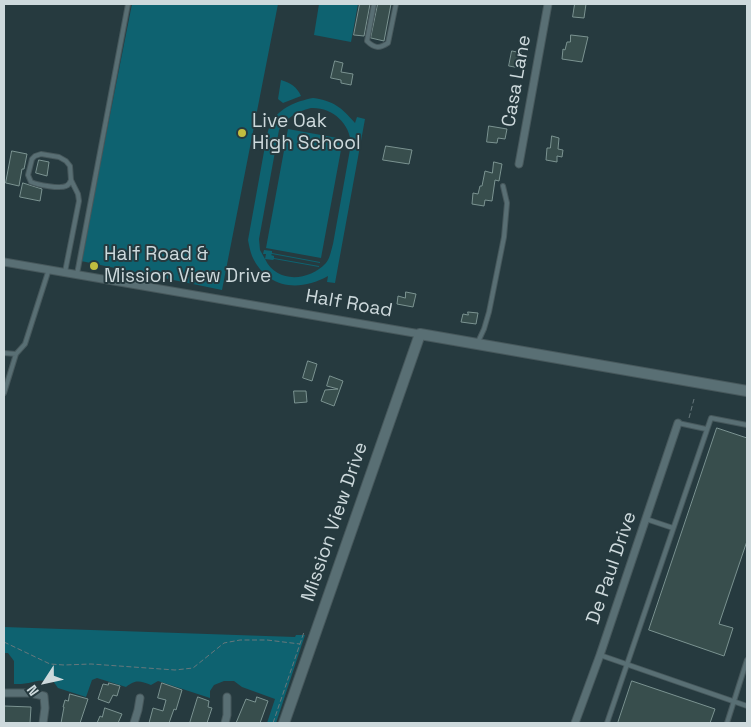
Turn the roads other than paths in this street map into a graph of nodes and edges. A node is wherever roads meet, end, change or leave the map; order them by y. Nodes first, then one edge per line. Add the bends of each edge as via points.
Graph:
1 (128, 4) edge
2 (374, 4) edge
3 (396, 4) edge
4 (548, 4) edge
5 (519, 164) dead end
6 (71, 180) junction
7 (503, 186) dead end
8 (4, 262) edge
9 (49, 269) junction
10 (65, 272) junction
11 (77, 274) junction
12 (420, 334) junction
13 (477, 344) junction
14 (4, 353) edge
15 (16, 354) junction
16 (6, 379) edge
17 (689, 380) junction
18 (747, 391) edge
19 (4, 393) edge
20 (747, 398) edge
21 (678, 423) joint
22 (747, 425) edge
23 (706, 429) junction
24 (646, 519) junction
25 (673, 528) junction
26 (600, 654) junction
27 (747, 660) edge
28 (627, 664) junction
29 (4, 693) edge
30 (227, 697) dead end
31 (140, 698) dead end
32 (734, 701) junction
33 (747, 706) edge
34 (43, 723) edge
35 (134, 723) edge
36 (225, 723) edge
37 (284, 723) edge
38 (575, 723) edge
39 (607, 723) edge
40 (727, 723) edge

1 - 11 lane
2 - 3 lane via 367,41 377,47 388,43
4 - 5 street, Casa Lane
6 - 6 lane via 70,166 66,161 41,154 32,159 28,175 31,182 64,187
6 - 10 lane via 79,201
7 - 13 lane via 506,203 504,237 490,312
8 - 9 street, Half Road
9 - 10 street, Half Road
9 - 15 lane via 25,344
10 - 11 street, Half Road
11 - 12 street, Half Road
12 - 13 street, Half Road
12 - 37 street, Mission View Drive
13 - 17 street, Half Road
14 - 15 lane
15 - 16 lane
16 - 19 lane
17 - 18 street, Half Road
17 - 20 street, Half Road
21 - 23 lane
21 - 24 street, De Paul Drive
22 - 23 lane via 711,418
23 - 25 lane
24 - 25 lane
24 - 26 street, De Paul Drive
25 - 28 lane
26 - 28 lane
26 - 38 street, De Paul Drive
27 - 32 lane
28 - 32 lane
28 - 39 lane
29 - 34 street via 44,696
30 - 36 street
31 - 35 street
32 - 33 lane
32 - 40 lane

